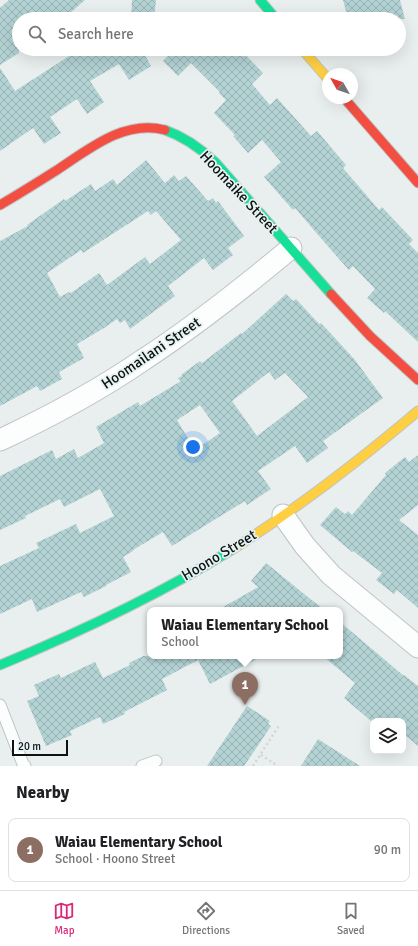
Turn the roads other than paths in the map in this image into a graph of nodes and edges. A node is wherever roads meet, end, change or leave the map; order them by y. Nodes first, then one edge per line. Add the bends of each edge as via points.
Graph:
1 (260, 0) edge
2 (270, 12) edge
3 (308, 56) edge
4 (322, 72) edge
5 (349, 104) edge
6 (418, 183) edge
7 (0, 205) edge
8 (291, 248) junction
9 (418, 380) edge
10 (418, 411) edge
11 (0, 440) edge
12 (283, 515) junction
13 (418, 647) edge
14 (0, 665) edge
15 (0, 705) edge
16 (156, 760) dead end
17 (25, 766) edge
18 (142, 766) edge

1 - 2 street
3 - 4 street
5 - 6 street
7 - 8 street, Hoomaike Street via 105,140 128,131 154,128 178,135 204,152
8 - 9 street, Hoomaike Street via 370,336
8 - 11 street, Hoomailani Street via 207,316 142,361 91,392
10 - 12 street, Hoono Street via 359,460
12 - 13 street via 305,546 331,575
12 - 14 street, Hoono Street via 209,563 155,593 95,624
15 - 17 lane
16 - 18 lane

